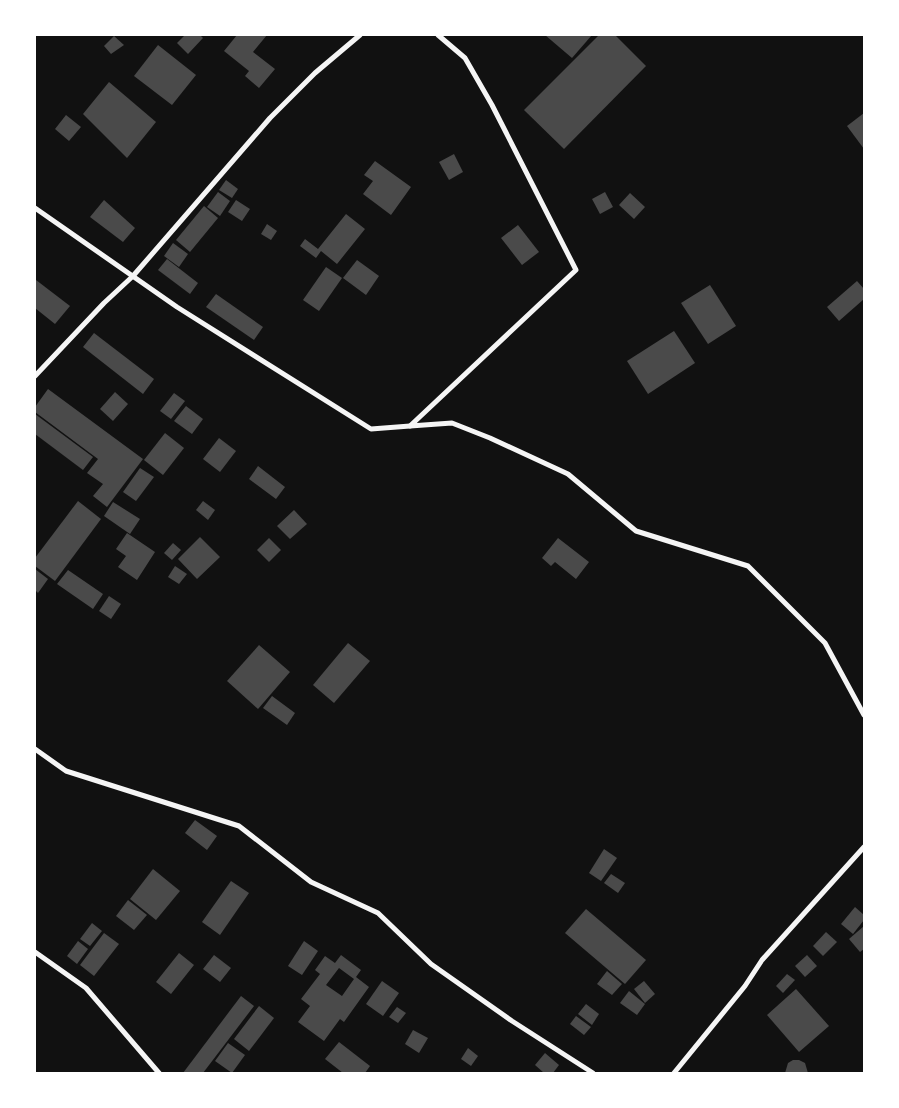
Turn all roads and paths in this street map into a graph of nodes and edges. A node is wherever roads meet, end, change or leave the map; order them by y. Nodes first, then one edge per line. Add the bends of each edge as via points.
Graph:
1 (360, 35) edge
2 (438, 35) edge
3 (35, 208) edge
4 (132, 276) junction
5 (35, 376) edge
6 (410, 426) junction
7 (864, 715) edge
8 (35, 749) edge
9 (864, 847) edge
10 (35, 952) edge
11 (159, 1073) edge
12 (593, 1073) edge
13 (674, 1073) edge

1 - 4 street via 315,73 270,118
2 - 6 street via 464,58 492,105 576,270
3 - 4 street
4 - 5 street
4 - 6 street via 371,429
6 - 7 street via 452,423 490,438 568,474 636,531 748,566 825,643
8 - 12 street via 66,771 239,826 311,882 378,913 431,964
9 - 13 street via 762,960 745,986
10 - 11 street via 86,988

